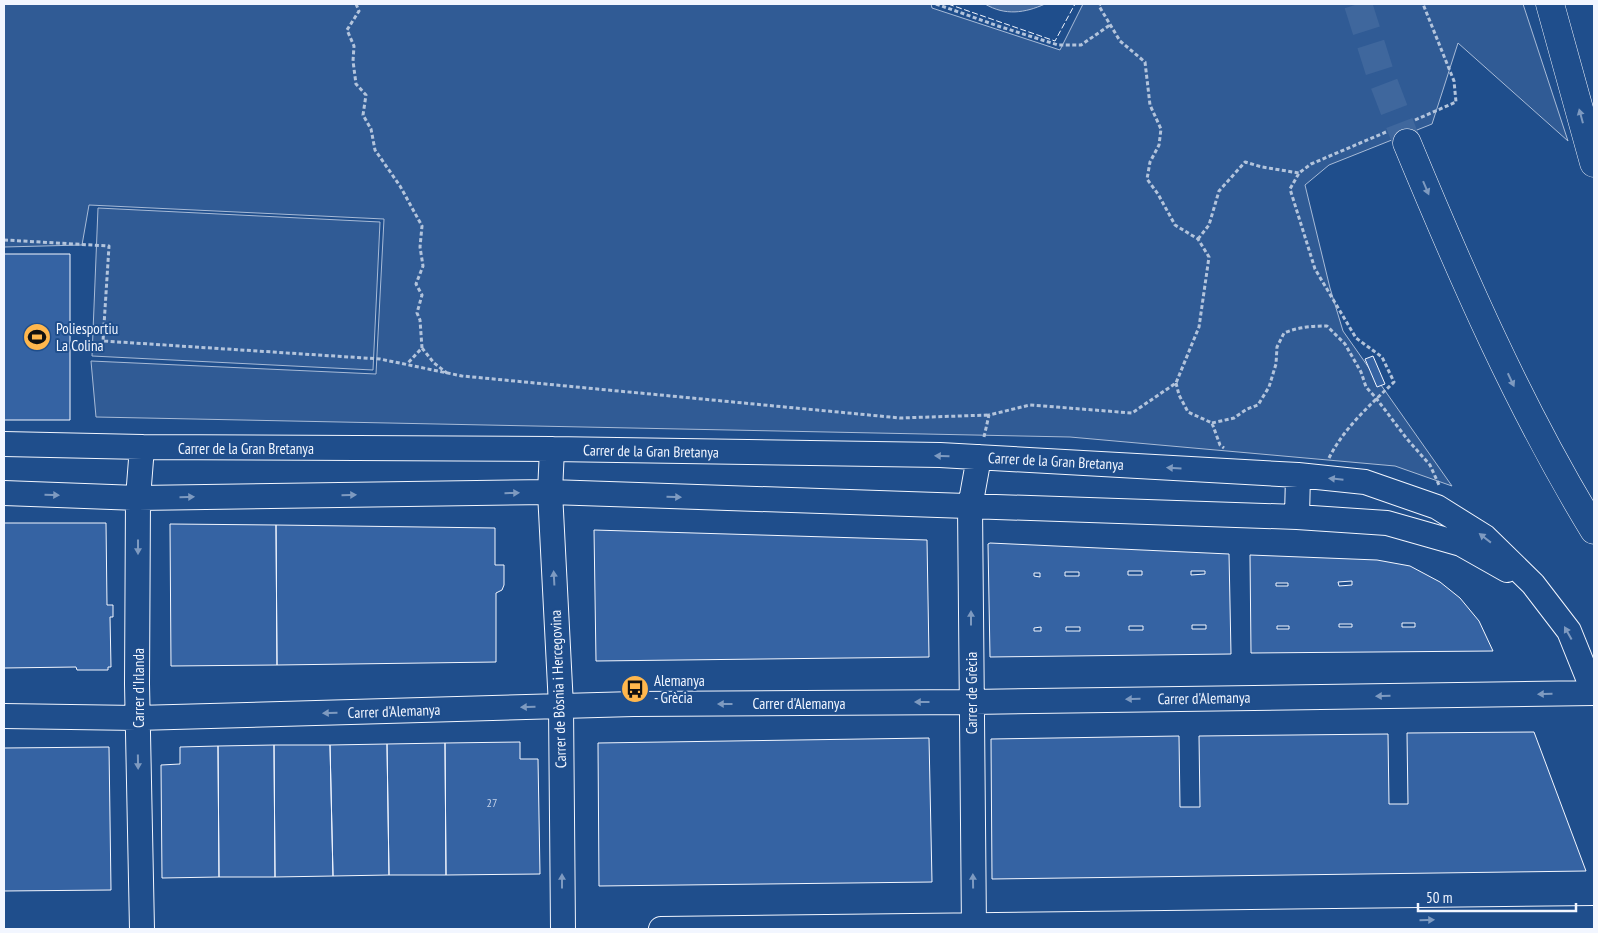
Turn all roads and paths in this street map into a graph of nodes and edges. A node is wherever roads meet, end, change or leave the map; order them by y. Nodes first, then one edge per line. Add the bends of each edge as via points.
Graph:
1 (356, 4) edge
2 (936, 4) edge
3 (1100, 4) edge
4 (1423, 4) edge
5 (1550, 4) edge
6 (1110, 25) junction
7 (1403, 132) junction
8 (1594, 163) edge
9 (1299, 173) junction
10 (1198, 239) junction
11 (4, 240) edge
12 (422, 348) junction
13 (406, 365) junction
14 (447, 373) junction
15 (1176, 383) junction
16 (1376, 398) junction
17 (989, 415) junction
18 (1212, 423) junction
19 (4, 444) edge
20 (142, 447) junction
21 (552, 449) junction
22 (979, 457) junction
23 (1247, 472) junction
24 (1308, 476) junction
25 (550, 492) junction
26 (4, 494) edge
27 (138, 498) junction
28 (970, 507) junction
29 (1437, 507) junction
30 (1297, 517) junction
31 (1594, 530) edge
32 (1533, 584) junction
33 (1594, 693) edge
34 (971, 702) junction
35 (561, 706) junction
36 (4, 716) edge
37 (138, 718) junction
38 (1594, 918) edge
39 (974, 928) edge
40 (142, 929) edge
41 (562, 929) edge
42 (661, 929) edge

1 - 12 path via 359,11 347,30 354,46 352,61 356,84 366,95 363,115 372,129 375,150 422,226 420,247 423,266 416,284 422,295 416,313 420,320
2 - 6 path via 1058,45 1081,45
3 - 6 path
4 - 7 path via 1454,81 1456,102
8 -> 5 highway
6 - 10 path via 1120,41 1145,62 1150,105 1161,129 1147,179 1175,224
7 - 9 path via 1311,164
7 -> 31 highway via 1457,263 1515,387
9 - 10 path via 1244,162 1220,191 1209,225
9 - 16 path via 1290,189 1315,269 1356,338 1382,357 1394,382
10 - 15 path via 1209,257 1199,327
11 - 13 path via 109,246 104,341 380,359
12 - 13 path
12 - 14 path
13 - 14 path
14 - 17 path via 900,418
15 - 17 path via 1132,413 1030,405
15 - 18 path via 1188,412
16 - 18 path via 1366,387 1345,344 1327,326 1294,328 1284,333 1277,347 1269,387 1258,406 1234,418
16 - 24 path
16 - 29 path via 1430,465 1440,488
17 - 22 path
18 - 23 path via 1220,445
19 - 20 street, Carrer de la Gran Bretanya
20 - 21 street, Carrer de la Gran Bretanya
20 - 27 street, Carrer d'Irlanda
22 -> 21 street, Carrer de la Gran Bretanya
21 - 25 street, Carrer de Bòsnia i Hercegovina
23 -> 22 street, Carrer de la Gran Bretanya
22 - 28 street, Carrer de Grècia
23 - 24 street, Carrer de la Gran Bretanya
29 -> 24 street, Carrer de la Gran Bretanya via 1365,482
24 - 30 street
27 -> 25 street, Carrer de la Gran Bretanya
25 -> 28 street, Carrer de la Gran Bretanya
35 -> 25 street, Carrer de Bòsnia i Hercegovina
26 -> 27 street, Carrer de la Gran Bretanya
27 -> 37 street, Carrer d'Irlanda
28 - 30 street, Carrer de la Gran Bretanya
34 -> 28 street, Carrer de Grècia
32 -> 29 street, Carrer de la Gran Bretanya via 1485,537
30 - 32 street, Carrer de la Gran Bretanya via 1387,523 1461,544
33 -> 32 street, Carrer de la Gran Bretanya via 1569,631
33 -> 34 street, Carrer d'Alemanya
34 -> 35 street, Carrer d'Alemanya
39 -> 34 street, Carrer de Grècia
35 -> 37 street, Carrer d'Alemanya
41 -> 35 street, Carrer de Bòsnia i Hercegovina
36 - 37 street, Carrer d'Alemanya
37 -> 40 street, Carrer d'Irlanda
39 -> 38 street
39 - 42 street

